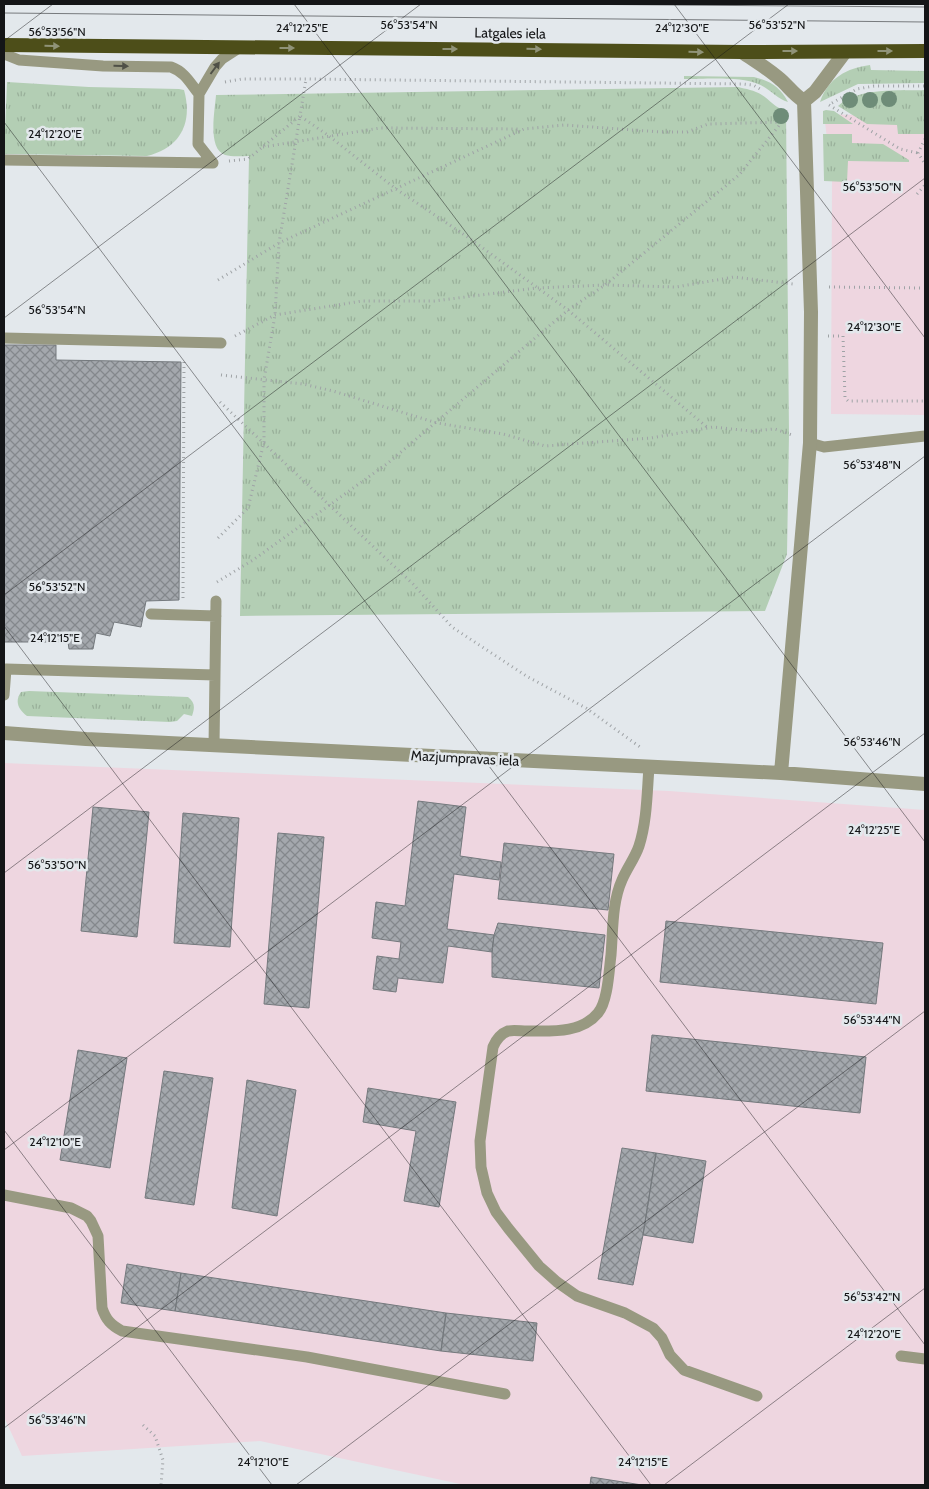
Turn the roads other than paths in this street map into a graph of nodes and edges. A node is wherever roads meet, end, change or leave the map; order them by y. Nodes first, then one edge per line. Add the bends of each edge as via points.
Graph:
1 (4, 46) edge
2 (238, 48) junction
3 (925, 51) edge
4 (742, 52) junction
5 (845, 52) junction
6 (4, 54) edge
7 (199, 94) junction
8 (804, 109) junction
9 (4, 160) edge
10 (4, 338) edge
11 (221, 343) road end
12 (925, 436) edge
13 (810, 443) junction
14 (216, 601) dead end
15 (151, 614) dead end
16 (216, 616) junction
17 (215, 675) junction
18 (4, 695) edge
19 (4, 733) edge
20 (214, 746) junction
21 (649, 767) junction
22 (781, 773) junction
23 (925, 784) edge
24 (4, 1195) edge
25 (901, 1356) dead end
26 (925, 1359) edge
27 (505, 1394) dead end
28 (757, 1396) dead end

1 -> 2 highway, Latgales iela
2 -> 4 highway, Latgales iela
7 -> 2 lane via 215,67
5 -> 3 highway, Latgales iela
4 -> 5 highway, Latgales iela
4 - 8 street via 782,81
5 - 8 street
6 -> 7 lane via 19,60 171,67 180,70
7 - 9 lane via 198,144 213,163
8 - 13 street via 810,286
10 - 11 lane
12 - 13 lane via 824,447
13 - 22 street
14 - 16 lane
15 - 16 lane
16 - 17 lane
17 - 18 lane via 6,669
17 - 20 lane
19 - 20 street, Mazjumpravas iela
20 - 21 street, Mazjumpravas iela
21 - 22 street, Mazjumpravas iela
21 - 28 lane via 639,847 616,897 602,1005 584,1025 560,1030 510,1030 498,1037 493,1048 480,1141 481,1167 487,1193 496,1212 539,1266 557,1282 577,1296 625,1313 653,1328 684,1370
22 - 23 street, Mazjumpravas iela
24 - 27 lane via 71,1208 91,1221 98,1236 102,1308 105,1318 122,1331 307,1357
25 - 26 lane

